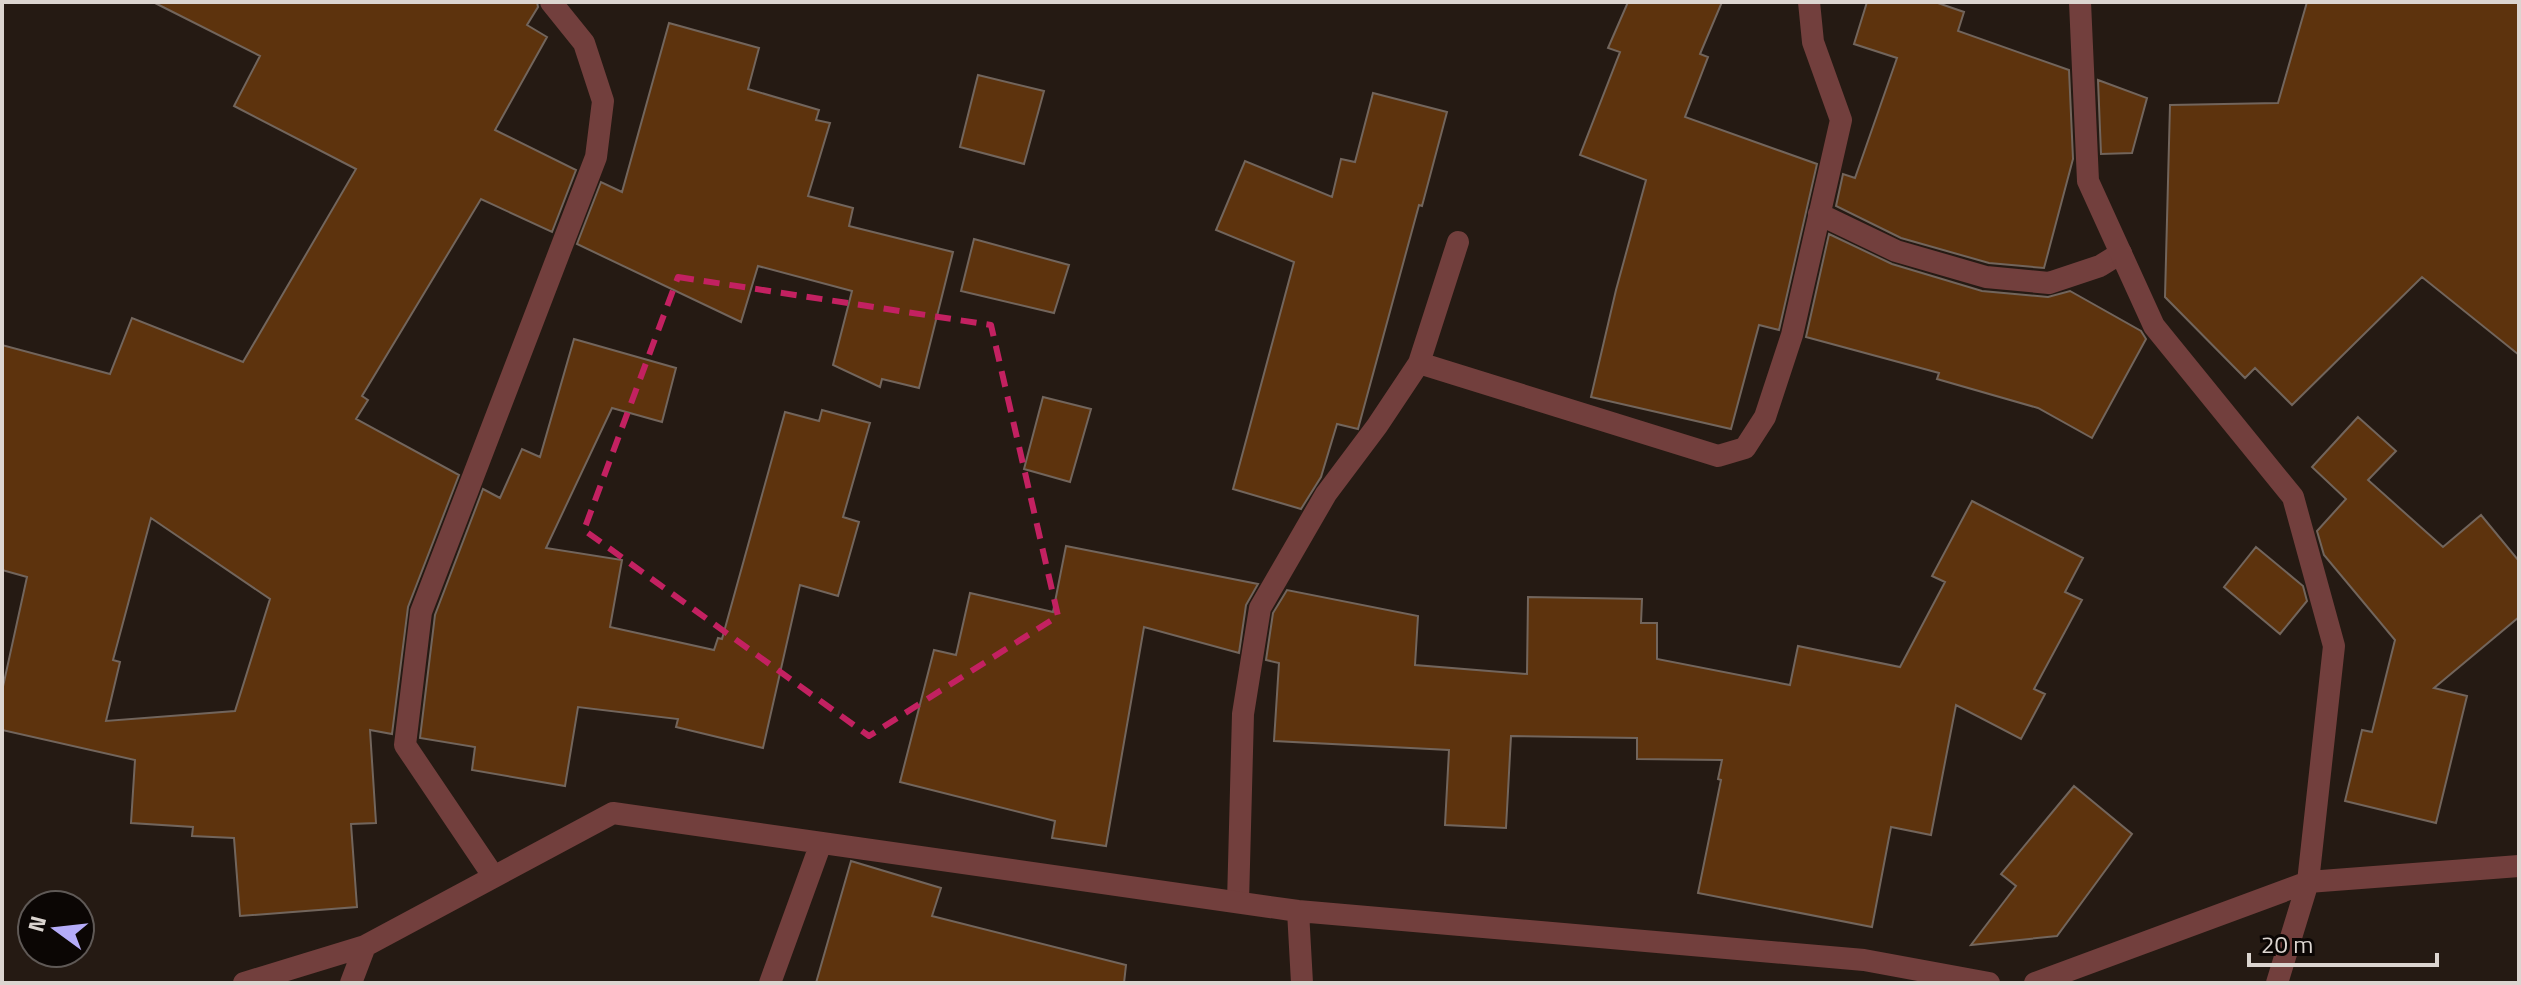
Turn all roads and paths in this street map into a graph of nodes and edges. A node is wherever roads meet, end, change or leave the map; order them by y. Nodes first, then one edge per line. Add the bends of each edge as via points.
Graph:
1 (551, 2) edge
2 (1809, 2) edge
3 (2080, 2) edge
4 (1819, 214) junction
5 (1458, 242) dead end
6 (2121, 253) junction
7 (1419, 363) junction
8 (821, 843) junction
9 (2519, 866) edge
10 (494, 877) junction
11 (2308, 882) junction
12 (1238, 902) junction
13 (1298, 911) junction
14 (365, 946) junction
15 (244, 983) edge
16 (351, 983) edge
17 (770, 983) edge
18 (1302, 983) edge
19 (1989, 983) edge
20 (2035, 983) edge
21 (2277, 983) edge

1 - 10 street via 584,43 603,101 596,157 421,612 405,745
2 - 4 street via 1813,42 1841,120
3 - 6 street via 2088,181
4 - 6 street via 1896,251 1986,277 2049,283
4 - 7 street via 1792,335 1765,417 1745,448 1718,456
5 - 7 street
6 - 11 street via 2154,326 2293,497 2334,646
7 - 12 street via 1326,494 1260,608 1243,714
8 - 10 street via 613,813
8 - 12 street
8 - 17 street
9 - 11 street
10 - 14 street
11 - 20 street
11 - 21 street
12 - 13 street
13 - 18 street
13 - 19 street via 1864,960
14 - 15 street
14 - 16 street

